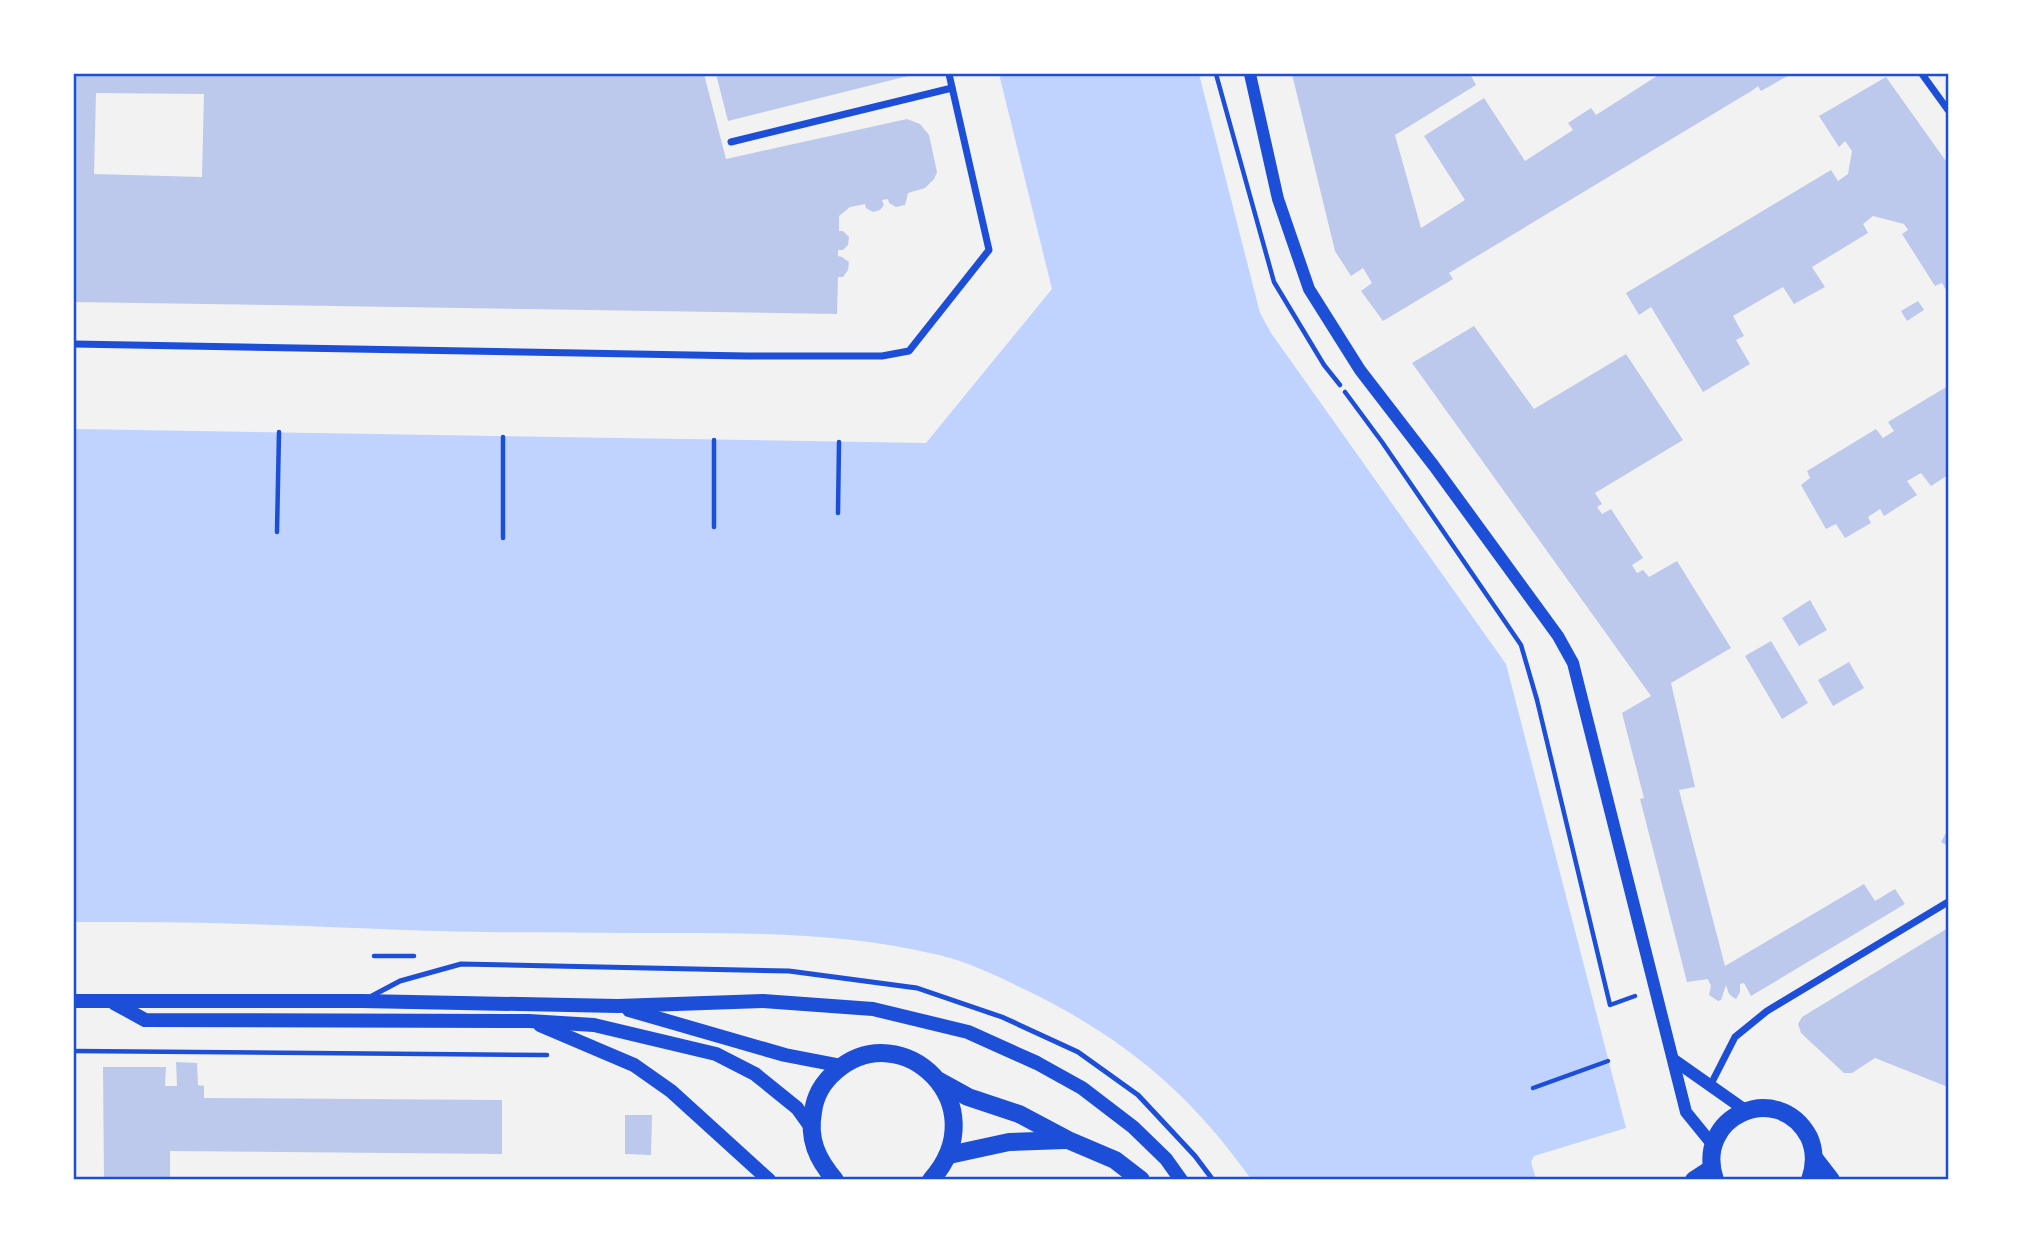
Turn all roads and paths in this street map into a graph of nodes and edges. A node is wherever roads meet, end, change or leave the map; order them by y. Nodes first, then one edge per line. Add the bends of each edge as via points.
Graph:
1 (948, 74) edge
2 (1216, 74) edge
3 (1250, 74) edge
4 (1922, 74) edge
5 (952, 88) junction
6 (1948, 110) edge
7 (731, 142) dead end
8 (74, 344) edge
9 (279, 432) dead end
10 (503, 437) dead end
11 (714, 440) dead end
12 (839, 442) dead end
13 (838, 513) dead end
14 (714, 527) dead end
15 (277, 532) dead end
16 (503, 538) dead end
17 (1948, 902) edge
18 (1657, 989) junction
19 (111, 1001) junction
20 (362, 1001) junction
21 (74, 1002) edge
22 (618, 1006) junction
23 (529, 1021) junction
24 (74, 1051) edge
25 (549, 1055) dead end
26 (1674, 1060) junction
27 (1608, 1061) dead end
28 (842, 1066) junction
29 (939, 1081) junction
30 (1710, 1086) junction
31 (1533, 1088) dead end
32 (1745, 1110) junction
33 (810, 1126) junction
34 (1068, 1140) junction
35 (1712, 1144) junction
36 (949, 1155) junction
37 (1814, 1158) junction
38 (1713, 1174) edge
39 (769, 1180) edge
40 (835, 1180) edge
41 (931, 1180) edge
42 (1141, 1180) edge
43 (1181, 1180) edge
44 (1213, 1180) edge
45 (1694, 1180) edge
46 (1810, 1180) edge
47 (1831, 1180) edge

1 - 5 street
2 - 18 path via 1274,282 1324,365 1521,645 1610,1005
3 - 18 street via 1278,199 1309,289 1360,370 1558,636 1573,663
4 - 6 street
5 - 7 street
5 - 8 street via 989,250 909,351 883,356
9 - 15 path
10 - 16 path
11 - 14 path
12 - 13 path
17 - 30 street via 1767,1011 1735,1037
18 - 26 street
19 - 20 main road
19 - 21 main road
19 - 23 main road via 145,1020
20 - 22 main road
20 - 44 lane via 400,981 461,964 789,971 917,988 1002,1017 1078,1052 1138,1096
22 - 28 main road via 785,1055
22 - 43 main road via 763,1001 873,1009 968,1032 1082,1088 1133,1127
23 - 33 main road via 594,1025 716,1054 755,1074 797,1108
23 - 39 main road via 634,1065 671,1091
24 - 25 path
26 - 30 street
26 - 35 street via 1686,1112
27 - 31 path
28 - 29 main road via 872,1055 894,1055 915,1062
28 - 33 main road via 820,1090
29 - 34 main road
29 - 36 main road via 953,1108 955,1127
30 - 32 street
32 - 35 main road via 1719,1130
32 - 37 main road via 1777,1110 1792,1116 1804,1128
33 - 40 main road via 813,1147
34 - 36 main road via 1009,1142
34 - 42 main road via 1115,1160
35 - 38 main road
36 - 41 main road
37 - 46 main road
37 - 47 main road
38 - 45 main road

